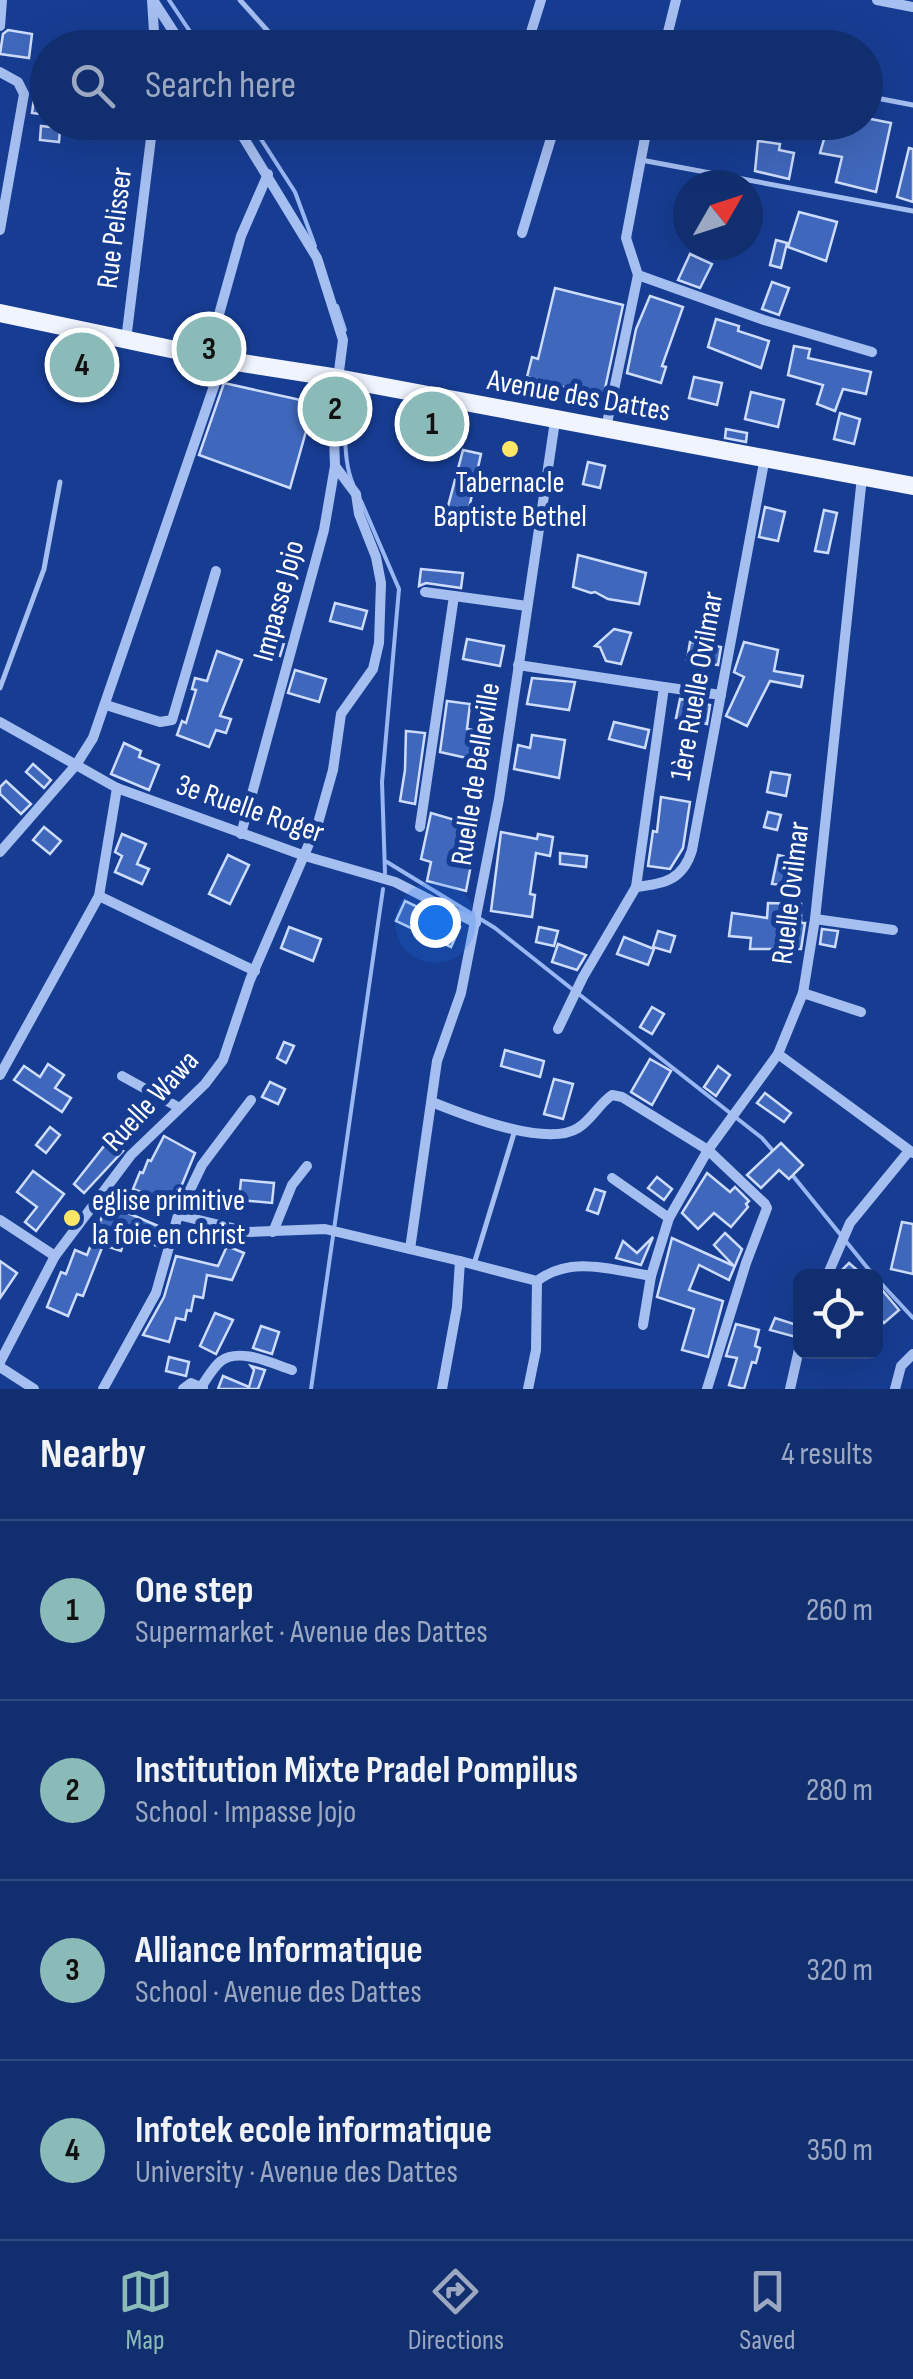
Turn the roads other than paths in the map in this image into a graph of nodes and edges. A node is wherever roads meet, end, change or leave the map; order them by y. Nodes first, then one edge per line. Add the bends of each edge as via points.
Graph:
1 (2, 0) edge
2 (152, 0) edge
3 (240, 0) edge
4 (541, 0) edge
5 (676, 0) edge
6 (877, 0) edge
7 (913, 7) edge
8 (0, 26) edge
9 (154, 30) edge
10 (172, 30) edge
11 (267, 30) edge
12 (532, 30) edge
13 (668, 30) edge
14 (0, 72) edge
15 (883, 99) edge
16 (913, 105) edge
17 (152, 140) edge
18 (246, 140) edge
19 (550, 140) edge
20 (643, 140) edge
21 (639, 160) junction
22 (268, 174) junction
23 (913, 211) edge
24 (0, 230) edge
25 (522, 233) dead end
26 (638, 275) junction
27 (0, 312) edge
28 (126, 340) junction
29 (872, 352) dead end
30 (215, 358) junction
31 (335, 378) junction
32 (555, 421) junction
33 (606, 428) junction
34 (765, 458) junction
35 (336, 466) junction
36 (862, 477) junction
37 (60, 482) dead end
38 (913, 486) edge
39 (216, 571) dead end
40 (425, 592) dead end
41 (454, 596) junction
42 (527, 606) junction
43 (518, 666) junction
44 (664, 687) junction
45 (0, 688) edge
46 (721, 695) junction
47 (106, 705) junction
48 (0, 722) edge
49 (76, 765) junction
50 (117, 788) junction
51 (420, 827) dead end
52 (241, 834) junction
53 (0, 852) edge
54 (305, 856) junction
55 (636, 887) junction
56 (100, 896) junction
57 (477, 918) junction
58 (815, 919) junction
59 (892, 930) dead end
60 (254, 971) junction
61 (803, 993) junction
62 (861, 1012) dead end
63 (558, 1030) dead end
64 (778, 1054) junction
65 (0, 1075) edge
66 (122, 1076) dead end
67 (251, 1100) dead end
68 (432, 1102) junction
69 (178, 1108) junction
70 (515, 1130) junction
71 (708, 1150) junction
72 (911, 1152) edge
73 (307, 1166) dead end
74 (612, 1178) dead end
75 (178, 1215) junction
76 (669, 1218) junction
77 (0, 1220) edge
78 (273, 1232) junction
79 (410, 1249) junction
80 (54, 1256) junction
81 (460, 1261) junction
82 (474, 1264) junction
83 (831, 1269) edge
84 (651, 1276) junction
85 (537, 1281) junction
86 (642, 1325) dead end
87 (913, 1354) edge
88 (797, 1359) edge
89 (0, 1365) edge
90 (292, 1370) dead end
91 (203, 1388) edge
92 (34, 1389) edge
93 (103, 1389) edge
94 (183, 1389) edge
95 (442, 1389) edge
96 (528, 1389) edge
97 (707, 1389) edge
98 (790, 1389) edge
99 (895, 1389) edge

1 - 8 street
2 - 9 street
2 - 10 street
3 - 11 lane
4 - 12 street
5 - 13 street
6 - 7 street
14 - 24 street via 24,94
15 - 16 lane
17 - 28 street, Rue Pelisser
18 - 22 street, Impasse Jojo
19 - 25 street
20 - 21 street
21 - 23 lane
21 - 26 street via 626,238
22 - 30 street via 242,236
22 - 31 street, Impasse Jojo via 317,258 343,340
26 - 29 street
26 - 33 street
27 - 28 main road, Avenue des Dattes
28 - 30 main road, Avenue des Dattes
30 - 31 main road, Avenue des Dattes
30 - 47 street
31 - 32 main road, Avenue des Dattes
31 - 35 street, Impasse Jojo
32 - 33 main road, Avenue des Dattes
32 - 42 street, Ruelle de Belleville
33 - 34 main road, Avenue des Dattes
34 - 36 main road, Avenue des Dattes
34 - 46 street, 1ère Ruelle Ovilmar
35 - 52 street, Impasse Jojo
35 - 54 street, Ruelle Wawa via 354,489 376,557 378,643 373,669 341,714 332,770
36 - 38 main road, Avenue des Dattes
36 - 58 street, Ruelle Ovilmar
37 - 45 lane via 44,570
39 - 47 street via 172,720
40 - 41 street
41 - 42 street
41 - 51 street
42 - 43 street, Ruelle de Belleville
43 - 44 street
43 - 57 street, Ruelle de Belleville
44 - 46 street
44 - 55 street
46 - 55 street, 1ère Ruelle Ovilmar via 688,862 673,880
47 - 49 street
48 - 49 street, 3e Ruelle Roger
49 - 50 street, 3e Ruelle Roger
49 - 53 street
50 - 52 street, 3e Ruelle Roger
50 - 56 street
52 - 54 street, 3e Ruelle Roger
54 - 57 street, 3e Ruelle Roger via 395,882
54 - 60 street, Ruelle Wawa
55 - 63 street
56 - 60 street
56 - 65 street
57 - 68 street, Ruelle de Belleville
58 - 59 street
58 - 61 street, Ruelle Ovilmar
60 - 69 street, Ruelle Wawa via 223,1060
61 - 62 street
61 - 64 street, Ruelle Ovilmar
64 - 71 street, Ruelle Ovilmar
64 - 72 street
66 - 69 street
67 - 75 street via 202,1165
68 - 70 street
68 - 79 street, Ruelle de Belleville
69 - 80 street, Ruelle Wawa via 131,1155
70 - 71 street via 565,1133 612,1095 622,1096
70 - 82 lane
71 - 76 street, Ruelle Ovilmar
71 - 97 street via 766,1208
72 - 83 street via 850,1223
73 - 78 street
74 - 76 street
75 - 78 street
75 - 93 street via 156,1293
76 - 84 street, Ruelle Ovilmar
77 - 80 street
78 - 79 street via 325,1229
79 - 81 street
80 - 89 street, Ruelle Wawa
81 - 82 street
81 - 95 street
82 - 85 street
84 - 85 street via 574,1265
84 - 86 street, Ruelle Ovilmar
85 - 96 street
87 - 99 street via 901,1366
88 - 98 street
89 - 92 street
90 - 91 street via 232,1356
91 - 94 street

